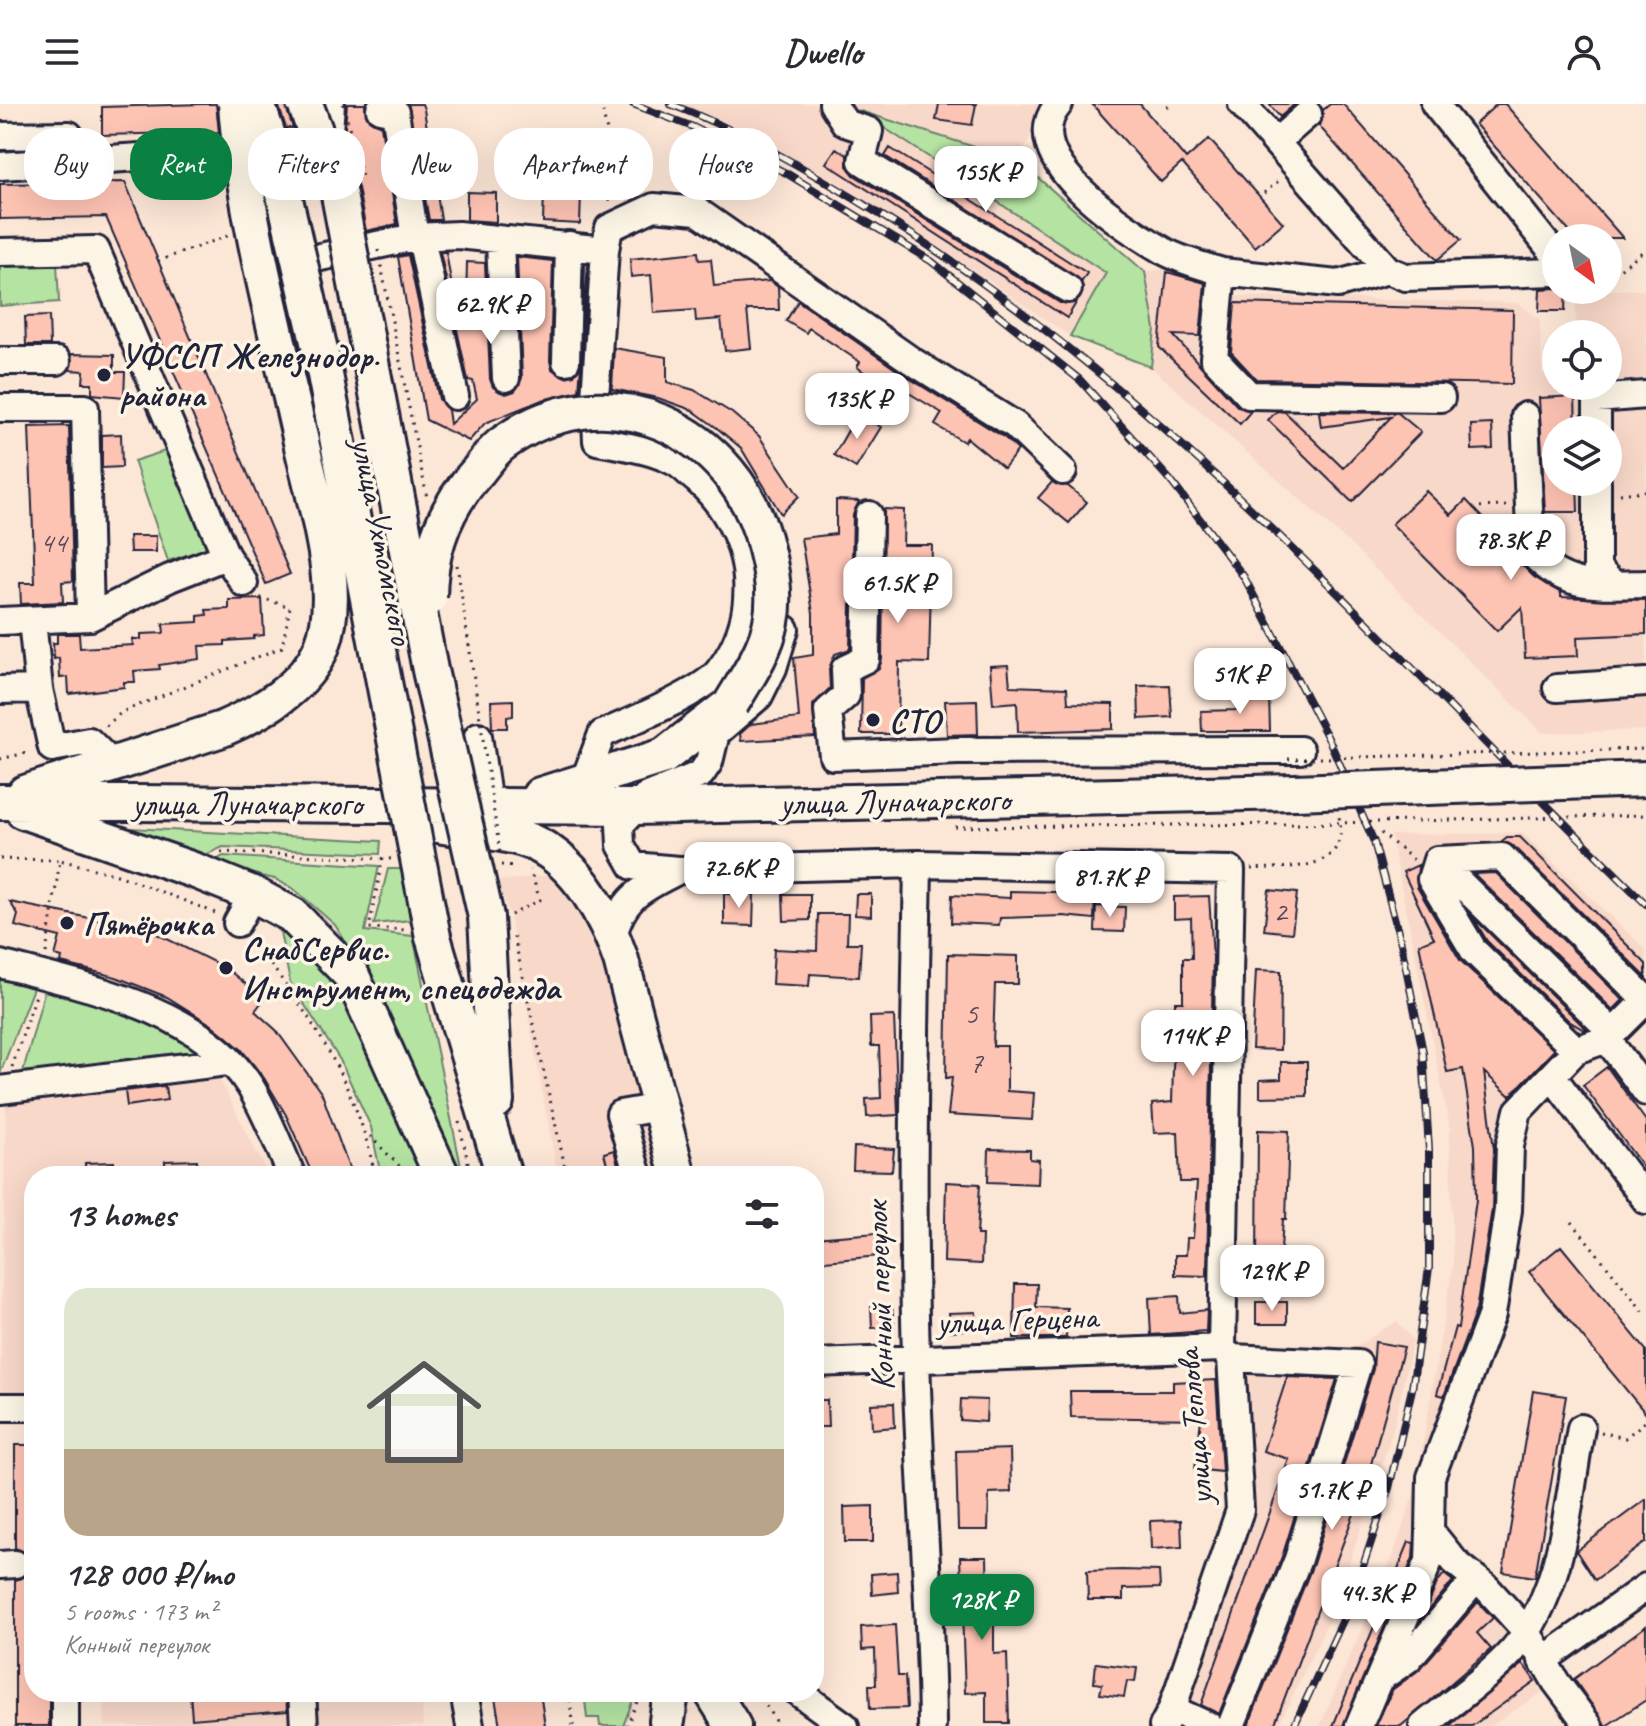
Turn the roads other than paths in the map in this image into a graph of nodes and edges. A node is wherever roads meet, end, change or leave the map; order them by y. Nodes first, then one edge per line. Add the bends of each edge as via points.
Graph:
1 (235, 104) edge
2 (257, 104) edge
3 (265, 104) edge
4 (296, 104) edge
5 (305, 104) edge
6 (331, 104) edge
7 (833, 104) edge
8 (1059, 104) edge
9 (1242, 104) edge
10 (1435, 104) edge
11 (380, 109) dead end
12 (1314, 109) edge
13 (263, 128) edge
14 (292, 128) edge
15 (329, 128) edge
16 (0, 136) edge
17 (24, 136) edge
18 (1276, 142) junction
19 (248, 150) edge
20 (234, 151) junction
21 (0, 166) edge
22 (275, 200) edge
23 (418, 238) junction
24 (1542, 238) edge
25 (607, 239) junction
26 (500, 242) junction
27 (569, 245) junction
28 (0, 252) edge
29 (292, 263) junction
30 (1388, 270) junction
31 (1222, 272) junction
32 (1542, 272) edge
33 (1068, 289) dead end
34 (0, 361) edge
35 (57, 361) dead end
36 (566, 361) dead end
37 (506, 378) dead end
38 (1646, 395) edge
39 (455, 396) dead end
40 (595, 398) junction
41 (1441, 398) dead end
42 (0, 408) edge
43 (1525, 416) dead end
44 (1597, 416) edge
45 (707, 432) dead end
46 (484, 435) dead end
47 (1063, 471) dead end
48 (1597, 496) edge
49 (869, 515) dead end
50 (777, 535) dead end
51 (226, 556) junction
52 (244, 583) road end
53 (1613, 584) junction
54 (1646, 584) edge
55 (90, 617) junction
56 (32, 620) junction
57 (0, 621) edge
58 (430, 670) junction
59 (1646, 682) edge
60 (1557, 688) dead end
61 (39, 689) junction
62 (0, 690) edge
63 (478, 736) dead end
64 (100, 752) junction
65 (1294, 754) road end
66 (1646, 779) edge
67 (584, 782) junction
68 (0, 802) edge
69 (312, 803) junction
70 (398, 803) junction
71 (498, 804) junction
72 (635, 807) junction
73 (1437, 860) junction
74 (918, 864) junction
75 (679, 870) junction
76 (613, 937) junction
77 (0, 964) edge
78 (1610, 1036) junction
79 (1576, 1050) junction
80 (227, 1062) junction
81 (1552, 1076) junction
82 (2, 1090) edge
83 (1646, 1092) edge
84 (660, 1107) junction
85 (502, 1164) edge
86 (287, 1166) edge
87 (438, 1166) edge
88 (635, 1166) edge
89 (675, 1166) edge
90 (1646, 1200) edge
91 (1227, 1353) junction
92 (916, 1359) junction
93 (824, 1363) edge
94 (0, 1407) edge
95 (24, 1407) edge
96 (1581, 1428) road end
97 (1430, 1531) junction
98 (1476, 1579) junction
99 (1646, 1587) edge
100 (1527, 1632) junction
101 (1542, 1661) junction
102 (1379, 1679) junction
103 (65, 1702) edge
104 (303, 1702) edge
105 (466, 1702) edge
106 (718, 1702) edge
107 (812, 1702) edge
108 (1167, 1718) edge
109 (65, 1726) edge
110 (304, 1726) edge
111 (470, 1726) edge
112 (733, 1726) edge
113 (845, 1726) edge
114 (932, 1726) edge
115 (1209, 1726) edge
116 (1231, 1726) edge
117 (1359, 1726) edge
118 (1423, 1726) edge
119 (1589, 1726) edge

1 - 20 street
1 - 64 main road, bridge via 247,191 329,575 322,647 299,679 265,710 222,729
2 - 85 main road, bridge via 275,156 322,359 426,934
3 - 13 street, улица Ухтомского
4 - 14 street
5 - 58 main road, bridge via 339,195
6 - 15 street
7 - 33 street via 845,123 869,131 862,161
8 - 31 street via 1050,115 1048,145 1059,167 1098,206 1166,252
9 - 18 street
10 - 24 street
11 - 23 street via 395,112
12 - 18 street
16 - 17 street
18 - 30 street
19 - 20 street
20 - 21 street
22 - 29 street, улица Ухтомского
23 - 26 street via 458,235
23 - 29 street
23 - 39 street
25 - 27 street
25 - 40 street
25 - 47 street via 654,207 697,211 912,361 1015,425
26 - 27 street
26 - 37 street
27 - 36 street
28 - 51 street via 96,250
29 - 70 street, улица Ухтомского
30 - 31 street via 1338,284
30 - 32 street via 1405,277
31 - 41 street via 1214,358 1249,395
34 - 35 street
38 - 44 street via 1597,399
40 - 45 street via 644,404
40 - 46 street via 523,416
40 - 67 street via 597,441 677,462 713,495 739,535 747,565 745,623 718,673 655,712 602,734
42 - 55 street via 85,408
43 - 53 street via 1531,552 1567,581
48 - 53 street via 1597,568
49 - 65 street via 866,659 845,669 846,695 828,711 833,756 958,751
50 - 72 street via 788,609 783,639 759,696 716,733 701,774 647,796
51 - 52 street
51 - 55 street
53 - 54 street
55 - 56 street
56 - 57 street
56 - 61 street
58 - 67 main road, bridge via 429,567 447,512 501,444 547,418 583,410 629,411 700,441 739,484 761,526 772,573 771,622 731,704 664,756
58 - 85 main road, bridge via 503,921
59 - 60 street
61 - 62 street
61 - 64 street via 52,748
63 - 71 street
64 - 68 main road
66 - 72 main road, улица Луначарского, bridge via 1296,808
67 - 71 main road
68 - 69 main road, улица Луначарского
68 - 87 main road via 196,871 245,908 292,915 352,976
69 - 70 main road, улица Луначарского
69 - 76 main road via 534,843 571,868
70 - 71 main road, улица Луначарского
71 - 72 main road, улица Луначарского
72 - 75 street via 620,825 621,845 633,866
73 - 78 street
73 - 78 street via 1502,857 1646,1000
73 - 79 street via 1431,879 1474,951
74 - 75 street
74 - 91 street, улица Теплова via 1231,870
74 - 92 street, Конный переулок via 912,1179
75 - 76 street via 640,890 618,913
76 - 84 main road
77 - 80 street via 86,985 161,1013 208,1042
78 - 79 street
78 - 83 street
79 - 81 street
80 - 82 street
80 - 86 street via 249,1084
81 - 90 street
81 - 97 street via 1518,1111 1492,1314 1431,1477
84 - 88 street via 620,1114
84 - 89 main road
91 - 92 street, улица Герцена
91 - 108 street, улица Теплова via 1240,1510
91 - 116 street, улица Герцена via 1358,1364 1298,1559
92 - 93 street, улица Герцена
92 - 114 street, Конный переулок via 931,1606
94 - 95 street
96 - 100 street via 1555,1573
97 - 98 street
97 - 102 street via 1429,1561
98 - 100 street
98 - 102 street via 1408,1659
99 - 101 street
100 - 101 street
100 - 118 street via 1511,1652
101 - 119 street
102 - 117 street
103 - 109 street
104 - 110 street
105 - 111 street
106 - 112 main road
107 - 113 street
108 - 115 street

